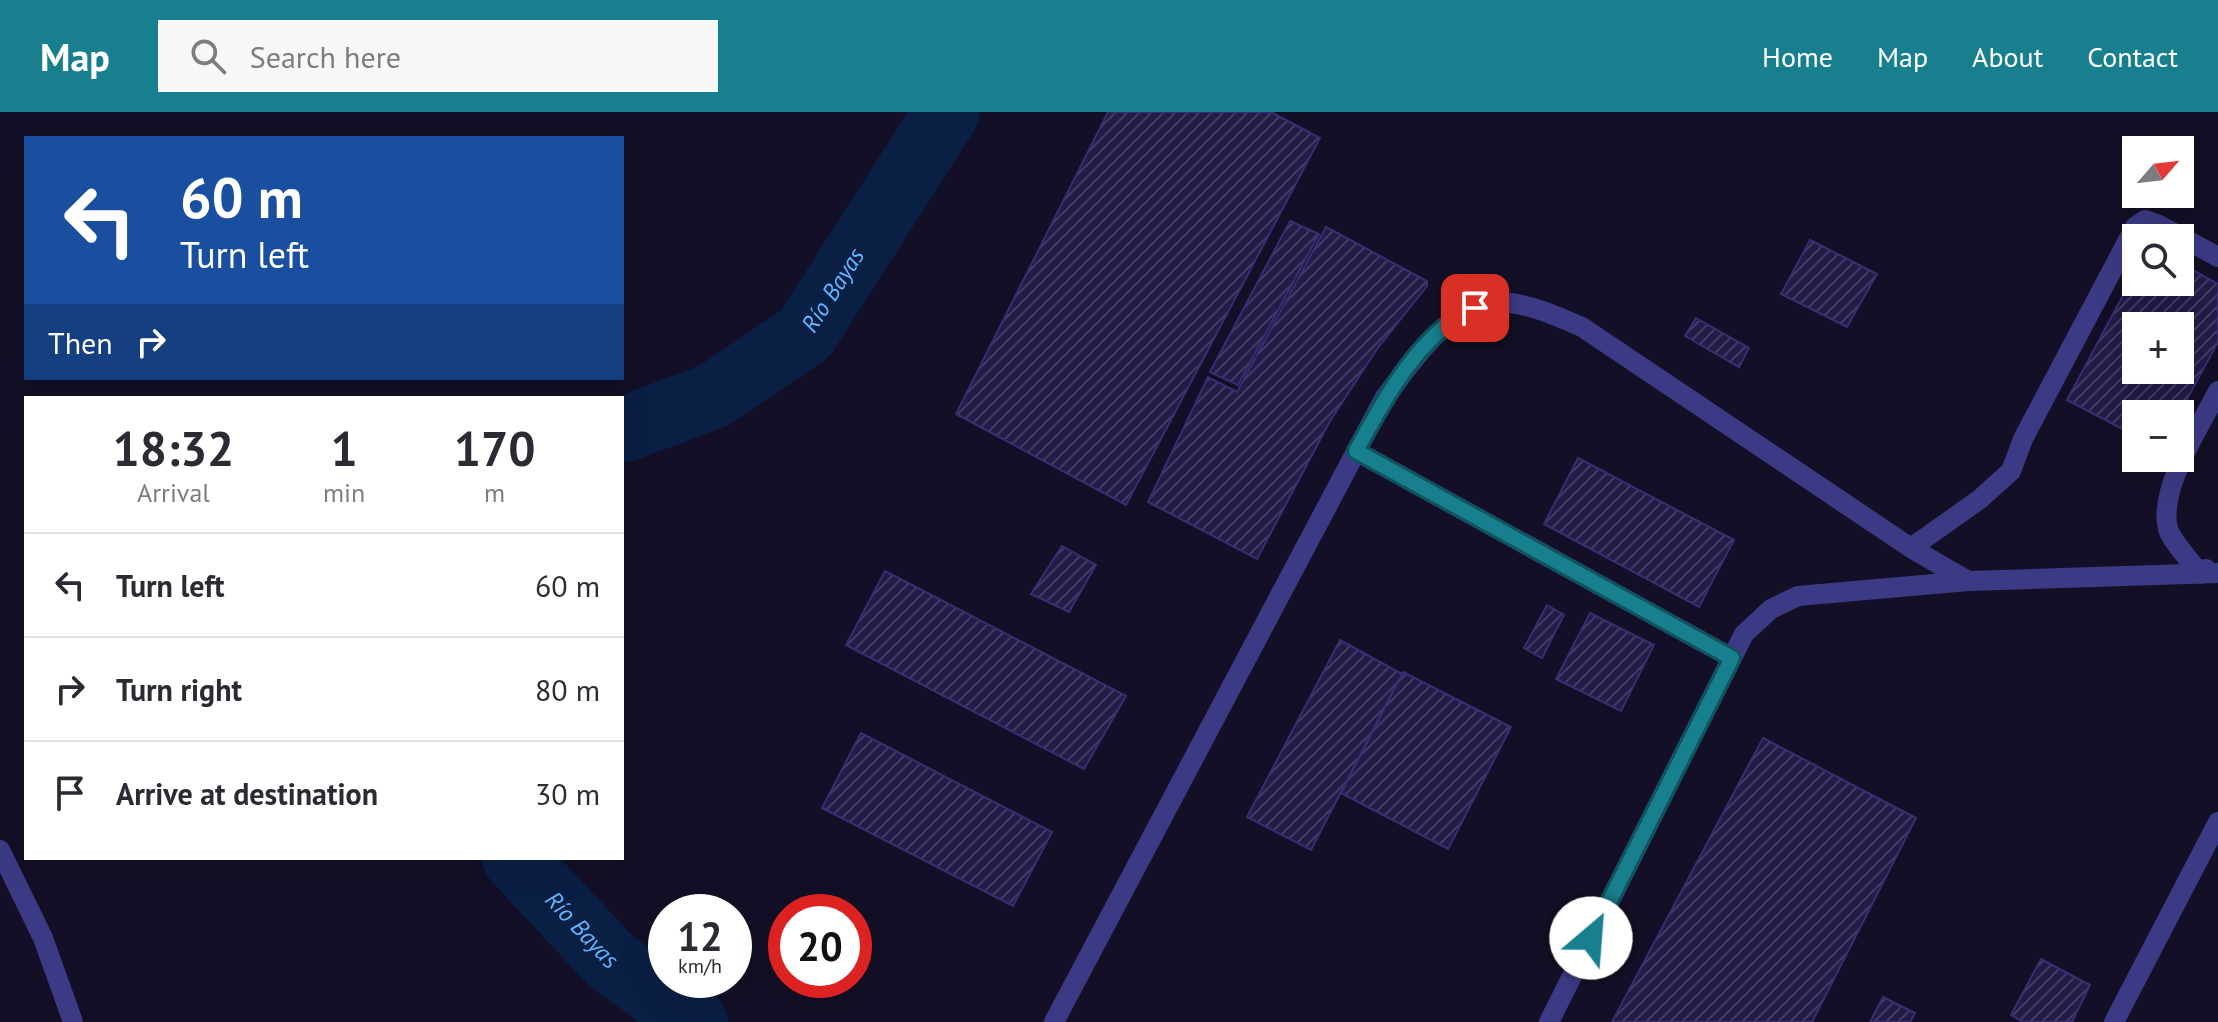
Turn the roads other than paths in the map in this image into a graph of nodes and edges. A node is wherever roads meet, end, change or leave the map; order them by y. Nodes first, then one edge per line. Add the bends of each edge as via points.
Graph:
1 (2218, 257) edge
2 (2218, 391) edge
3 (1356, 451) junction
4 (1911, 548) junction
5 (2218, 561) edge
6 (2209, 573) edge
7 (1968, 581) junction
8 (1732, 658) junction
9 (2218, 822) edge
10 (0, 850) edge
11 (73, 1022) edge
12 (1054, 1022) edge
13 (1549, 1022) edge
14 (2114, 1022) edge

1 - 4 street via 2159,225 2145,220 2135,227 2011,471
2 - 6 street via 2168,497 2168,530
3 - 4 street via 1385,397 1443,328 1475,308 1508,303 1547,311 1582,327
3 - 8 street
3 - 12 street
4 - 7 street
5 - 6 street
6 - 7 street
7 - 8 street via 1798,596 1771,609 1744,634
8 - 13 street
9 - 14 street
10 - 11 street via 43,938

